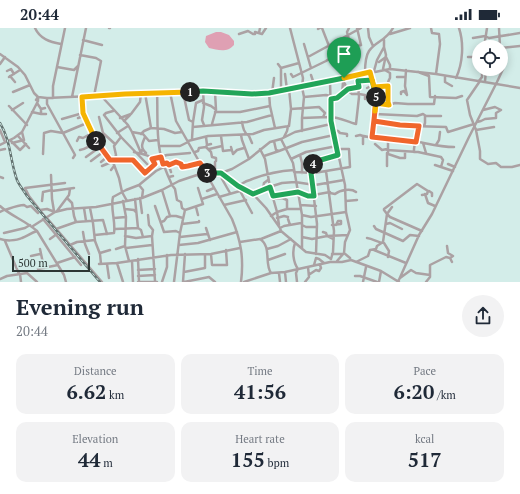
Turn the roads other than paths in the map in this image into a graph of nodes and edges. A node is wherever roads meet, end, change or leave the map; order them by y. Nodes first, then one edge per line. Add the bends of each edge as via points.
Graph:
1 (35, 28) edge
2 (64, 28) edge
3 (86, 28) edge
4 (260, 28) edge
5 (266, 28) edge
6 (290, 28) edge
7 (320, 28) edge
8 (350, 28) edge
9 (361, 28) edge
10 (368, 28) edge
11 (393, 28) edge
12 (409, 28) edge
13 (431, 28) edge
14 (459, 28) edge
15 (487, 28) edge
16 (499, 28) edge
17 (357, 29) edge
18 (259, 33) junction
19 (520, 33) edge
20 (239, 34) dead end
21 (390, 34) junction
22 (347, 36) junction
23 (486, 37) junction
24 (499, 37) junction
25 (473, 38) dead end
26 (83, 40) junction
27 (384, 40) junction
28 (500, 40) edge
29 (338, 41) junction
30 (61, 44) junction
31 (304, 44) dead end
32 (102, 45) dead end
33 (329, 46) junction
34 (374, 46) junction
35 (520, 46) edge
36 (351, 47) junction
37 (384, 47) junction
38 (508, 47) edge
39 (341, 51) junction
40 (380, 53) junction
41 (0, 54) edge
42 (80, 55) junction
43 (308, 57) junction
44 (386, 57) junction
45 (468, 57) dead end
46 (472, 57) edge
47 (5, 58) junction
48 (378, 62) junction
49 (299, 63) junction
50 (0, 64) edge
51 (278, 64) dead end
52 (78, 66) junction
53 (376, 66) junction
54 (56, 67) junction
55 (280, 68) junction
56 (311, 68) junction
57 (19, 69) junction
58 (383, 69) junction
59 (390, 69) junction
60 (74, 70) junction
61 (406, 70) junction
62 (374, 71) junction
63 (415, 71) junction
64 (6, 72) dead end
65 (370, 72) junction
66 (13, 73) junction
67 (301, 73) junction
68 (365, 73) junction
69 (285, 74) dead end
70 (292, 74) dead end
71 (436, 74) junction
72 (311, 75) dead end
73 (357, 75) junction
74 (76, 76) junction
75 (397, 76) dead end
76 (445, 76) junction
77 (482, 76) edge
78 (486, 76) edge
79 (500, 76) edge
80 (405, 77) junction
81 (274, 78) dead end
82 (344, 78) junction
83 (456, 78) junction
84 (372, 80) junction
85 (330, 81) junction
86 (358, 81) junction
87 (479, 81) junction
88 (15, 82) dead end
89 (343, 82) junction
90 (485, 82) junction
91 (314, 84) junction
92 (496, 84) junction
93 (30, 85) junction
94 (373, 86) junction
95 (388, 86) junction
96 (452, 86) dead end
97 (302, 87) junction
98 (359, 87) junction
99 (520, 88) edge
100 (288, 89) junction
101 (347, 90) junction
102 (203, 91) junction
103 (281, 91) junction
104 (365, 91) junction
105 (13, 92) dead end
106 (156, 92) junction
107 (170, 92) junction
108 (183, 92) junction
109 (215, 92) junction
110 (140, 93) junction
111 (145, 93) junction
112 (271, 93) junction
113 (401, 94) dead end
114 (342, 95) junction
115 (358, 95) junction
116 (94, 96) junction
117 (103, 96) junction
118 (331, 96) junction
119 (435, 96) junction
120 (462, 96) dead end
121 (82, 97) junction
122 (304, 97) junction
123 (45, 98) junction
124 (52, 98) junction
125 (72, 98) junction
126 (376, 98) junction
127 (37, 100) junction
128 (203, 102) junction
129 (22, 103) dead end
130 (376, 103) junction
131 (389, 105) junction
132 (9, 106) dead end
133 (270, 106) junction
134 (45, 108) dead end
135 (302, 108) junction
136 (41, 109) junction
137 (291, 109) junction
138 (12, 110) junction
139 (483, 110) junction
140 (113, 111) junction
141 (215, 111) junction
142 (32, 112) junction
143 (41, 114) junction
144 (46, 114) dead end
145 (84, 114) junction
146 (375, 114) junction
147 (130, 115) junction
148 (272, 115) junction
149 (425, 116) junction
150 (441, 116) dead end
151 (99, 117) dead end
152 (213, 117) junction
153 (330, 117) junction
154 (78, 118) dead end
155 (120, 118) junction
156 (302, 118) junction
157 (322, 118) junction
158 (62, 119) dead end
159 (202, 120) junction
160 (124, 121) junction
161 (374, 121) junction
162 (193, 122) junction
163 (242, 122) junction
164 (331, 122) junction
165 (477, 122) junction
166 (87, 123) junction
167 (212, 124) junction
168 (27, 125) junction
169 (128, 125) junction
170 (206, 125) junction
171 (474, 125) junction
172 (198, 126) junction
173 (288, 126) junction
174 (419, 126) junction
175 (193, 127) junction
176 (423, 127) junction
177 (494, 127) dead end
178 (151, 128) junction
179 (157, 128) junction
180 (275, 128) junction
181 (0, 130) edge
182 (333, 130) junction
183 (476, 130) junction
184 (302, 131) junction
185 (22, 132) junction
186 (117, 132) junction
187 (132, 132) junction
188 (182, 132) junction
189 (440, 132) dead end
190 (63, 133) junction
191 (92, 133) junction
192 (141, 134) junction
193 (246, 134) junction
194 (291, 134) junction
195 (241, 135) junction
196 (334, 135) junction
197 (18, 136) junction
198 (221, 136) junction
199 (347, 136) dead end
200 (356, 136) dead end
201 (363, 136) junction
202 (121, 137) junction
203 (145, 137) junction
204 (206, 137) junction
205 (372, 137) junction
206 (282, 138) junction
207 (382, 139) junction
208 (388, 139) junction
209 (158, 140) junction
210 (192, 140) junction
211 (23, 141) junction
212 (188, 141) junction
213 (274, 141) junction
214 (5, 142) junction
215 (11, 142) junction
216 (77, 142) dead end
217 (416, 142) junction
218 (97, 143) junction
219 (252, 143) dead end
220 (423, 143) junction
221 (26, 144) junction
222 (115, 144) junction
223 (212, 144) dead end
224 (363, 144) dead end
225 (375, 144) dead end
226 (388, 144) junction
227 (0, 145) edge
228 (436, 145) junction
229 (159, 146) junction
230 (222, 146) junction
231 (231, 146) dead end
232 (100, 147) junction
233 (207, 147) junction
234 (337, 147) junction
235 (454, 147) dead end
236 (29, 148) dead end
237 (244, 148) junction
238 (5, 149) dead end
239 (260, 149) junction
240 (286, 149) junction
241 (0, 150) edge
242 (80, 150) dead end
243 (142, 150) junction
244 (232, 150) junction
245 (277, 151) junction
246 (387, 151) junction
247 (103, 152) junction
248 (134, 152) junction
249 (195, 152) junction
250 (405, 152) junction
251 (414, 152) junction
252 (141, 153) junction
253 (43, 154) dead end
254 (146, 154) junction
255 (190, 154) dead end
256 (426, 154) junction
257 (300, 155) junction
258 (338, 155) junction
259 (264, 156) junction
260 (86, 157) dead end
261 (107, 157) junction
262 (161, 157) junction
263 (73, 158) dead end
264 (152, 159) junction
265 (249, 159) junction
266 (291, 159) junction
267 (91, 160) dead end
268 (101, 162) dead end
269 (200, 163) junction
270 (448, 164) dead end
271 (148, 165) dead end
272 (169, 165) junction
273 (435, 165) dead end
274 (520, 165) edge
275 (102, 166) dead end
276 (113, 166) junction
277 (164, 166) junction
278 (387, 166) dead end
279 (441, 167) junction
280 (455, 167) junction
281 (340, 169) junction
282 (294, 171) junction
283 (326, 171) junction
284 (453, 171) junction
285 (171, 172) dead end
286 (206, 172) junction
287 (225, 172) junction
288 (215, 173) junction
289 (221, 173) junction
290 (302, 173) junction
291 (311, 173) junction
292 (51, 175) dead end
293 (267, 175) junction
294 (173, 176) dead end
295 (169, 177) junction
296 (228, 178) junction
297 (268, 180) junction
298 (344, 180) junction
299 (295, 182) junction
300 (65, 183) dead end
301 (328, 183) junction
302 (140, 184) junction
303 (312, 184) junction
304 (52, 185) junction
305 (172, 185) junction
306 (270, 187) junction
307 (70, 188) junction
308 (74, 188) dead end
309 (198, 188) dead end
310 (214, 188) junction
311 (239, 188) junction
312 (263, 189) junction
313 (52, 190) junction
314 (162, 190) junction
315 (346, 190) junction
316 (207, 191) dead end
317 (428, 191) junction
318 (122, 192) junction
319 (298, 192) junction
320 (330, 192) junction
321 (356, 192) dead end
322 (230, 193) junction
323 (217, 194) junction
324 (253, 194) junction
325 (314, 196) junction
326 (432, 196) dead end
327 (219, 197) junction
328 (67, 198) junction
329 (141, 198) junction
330 (273, 198) junction
331 (135, 199) junction
332 (202, 199) junction
333 (42, 200) dead end
334 (246, 200) junction
335 (357, 200) dead end
336 (346, 201) junction
337 (123, 202) junction
338 (113, 203) junction
339 (224, 205) junction
340 (300, 205) junction
341 (0, 206) edge
342 (16, 206) junction
343 (155, 206) dead end
344 (316, 206) junction
345 (435, 206) junction
346 (196, 207) junction
347 (392, 207) dead end
348 (21, 208) dead end
349 (73, 208) junction
350 (84, 208) junction
351 (90, 208) junction
352 (125, 209) junction
353 (287, 209) junction
354 (301, 209) junction
355 (4, 210) junction
356 (185, 210) junction
357 (0, 212) edge
358 (39, 212) junction
359 (55, 212) junction
360 (137, 212) junction
361 (277, 212) junction
362 (346, 212) junction
363 (142, 213) dead end
364 (252, 213) dead end
365 (387, 214) junction
366 (148, 215) dead end
367 (198, 215) dead end
368 (302, 215) junction
369 (332, 215) junction
370 (171, 216) junction
371 (271, 216) junction
372 (306, 216) junction
373 (317, 216) junction
374 (126, 217) junction
375 (45, 218) junction
376 (114, 218) junction
377 (183, 218) junction
378 (277, 218) junction
379 (93, 220) junction
380 (199, 220) dead end
381 (86, 221) junction
382 (76, 222) junction
383 (161, 222) junction
384 (348, 222) junction
385 (301, 223) junction
386 (182, 224) junction
387 (386, 224) junction
388 (32, 225) junction
389 (290, 225) junction
390 (334, 225) junction
391 (374, 226) dead end
392 (317, 227) junction
393 (138, 228) junction
394 (206, 228) dead end
395 (280, 228) junction
396 (56, 229) junction
397 (115, 229) junction
398 (126, 229) junction
399 (402, 229) dead end
400 (346, 230) dead end
401 (350, 230) junction
402 (37, 231) junction
403 (422, 231) junction
404 (83, 232) dead end
405 (237, 232) junction
406 (323, 232) dead end
407 (4, 233) dead end
408 (180, 233) junction
409 (386, 233) junction
410 (56, 234) junction
411 (107, 234) junction
412 (207, 234) junction
413 (348, 235) junction
414 (95, 236) junction
415 (125, 236) junction
416 (143, 236) junction
417 (152, 236) junction
418 (327, 236) junction
419 (375, 236) dead end
420 (419, 236) junction
421 (180, 237) junction
422 (302, 237) junction
423 (333, 237) junction
424 (367, 238) dead end
425 (0, 239) edge
426 (50, 239) dead end
427 (260, 239) junction
428 (290, 239) junction
429 (317, 239) junction
430 (95, 240) junction
431 (210, 240) junction
432 (376, 240) junction
433 (5, 241) junction
434 (84, 241) junction
435 (240, 242) junction
436 (295, 243) junction
437 (381, 243) junction
438 (70, 244) junction
439 (152, 245) junction
440 (179, 245) junction
441 (386, 245) junction
442 (377, 246) junction
443 (447, 246) dead end
444 (126, 247) junction
445 (240, 248) junction
446 (302, 248) junction
447 (40, 249) dead end
448 (116, 249) dead end
449 (267, 249) junction
450 (110, 250) dead end
451 (226, 250) junction
452 (373, 250) junction
453 (345, 251) junction
454 (100, 253) junction
455 (334, 253) junction
456 (40, 254) junction
457 (89, 254) dead end
458 (177, 254) junction
459 (185, 254) junction
460 (206, 254) junction
461 (211, 254) junction
462 (285, 254) dead end
463 (316, 254) junction
464 (31, 256) dead end
465 (167, 256) junction
466 (75, 257) junction
467 (388, 257) junction
468 (154, 258) junction
469 (450, 258) junction
470 (138, 259) junction
471 (351, 259) junction
472 (268, 260) junction
473 (331, 260) junction
474 (130, 261) junction
475 (339, 261) junction
476 (356, 262) junction
477 (452, 262) dead end
478 (117, 263) junction
479 (406, 263) junction
480 (57, 264) junction
481 (81, 264) dead end
482 (100, 264) junction
483 (107, 264) junction
484 (322, 264) junction
485 (314, 266) junction
486 (308, 267) junction
487 (366, 267) junction
488 (44, 268) junction
489 (91, 268) junction
490 (38, 269) dead end
491 (155, 269) junction
492 (138, 270) junction
493 (296, 270) junction
494 (381, 271) junction
495 (184, 272) junction
496 (285, 272) junction
497 (271, 273) junction
498 (279, 273) junction
499 (308, 273) junction
500 (19, 274) junction
501 (155, 275) junction
502 (430, 275) junction
503 (138, 276) junction
504 (355, 276) dead end
505 (364, 277) junction
506 (109, 278) dead end
507 (206, 278) junction
508 (0, 279) edge
509 (398, 281) edge
510 (21, 282) edge
511 (37, 282) edge
512 (66, 282) edge
513 (102, 282) edge
514 (123, 282) edge
515 (133, 282) edge
516 (139, 282) edge
517 (145, 282) edge
518 (156, 282) edge
519 (162, 282) edge
520 (174, 282) edge
521 (184, 282) edge
522 (206, 282) edge
523 (215, 282) edge
524 (243, 282) edge
525 (280, 282) edge
526 (286, 282) edge
527 (297, 282) edge
528 (305, 282) edge
529 (363, 282) edge
530 (378, 282) edge
531 (426, 282) edge

1 - 30 street via 45,40
2 - 30 street
3 - 26 street
4 - 18 street
5 - 18 street via 263,33
6 - 49 street
7 - 33 street via 326,34
8 - 22 street
9 - 17 street
10 - 34 street
11 - 21 street
12 - 21 street
13 - 71 street via 432,33 439,33
14 - 83 street via 462,37 461,65
15 - 23 street
16 - 24 street
17 - 22 street
17 - 36 street via 361,45
18 - 20 street via 252,34 248,31
19 - 24 street
21 - 27 street
22 - 29 street
22 - 36 street
23 - 24 street
23 - 25 street
24 - 28 street
26 - 32 street
26 - 42 street
27 - 34 street
27 - 37 street
29 - 33 street
29 - 39 street
30 - 54 street
31 - 43 street
33 - 43 street
34 - 68 street via 366,56
35 - 38 street
36 - 39 street
37 - 40 street
37 - 44 street
39 - 56 street
40 - 48 street
40 - 53 street
41 - 47 street
42 - 52 street
42 - 116 street via 102,61
43 - 56 street
44 - 48 street
44 - 58 street
44 - 59 street
45 - 46 street
47 - 50 street
47 - 57 street
48 - 53 street
49 - 55 street
49 - 67 street
51 - 55 street
52 - 60 street
52 - 74 street
53 - 62 street
54 - 60 street
54 - 124 street
55 - 103 street
56 - 67 street
57 - 66 street
57 - 93 street
58 - 59 street
58 - 62 street
58 - 95 street via 390,73
59 - 61 street
60 - 74 street
61 - 63 street
61 - 80 street
62 - 65 street
63 - 71 street
63 - 119 street via 429,76 430,96
64 - 66 street via 11,69
65 - 68 street
65 - 84 street
66 - 88 street via 10,76
67 - 70 street via 292,77
67 - 97 street
68 - 73 street
69 - 100 street
71 - 76 street
72 - 91 street
73 - 82 street
73 - 86 street
74 - 125 street
75 - 80 street
76 - 83 street
76 - 96 street via 445,82
77 - 87 street
78 - 90 street
79 - 92 street
80 - 113 street via 408,96 404,91
81 - 112 street
82 - 85 street
82 - 89 street
83 - 87 street
84 - 86 street
84 - 94 street
85 - 91 street
85 - 118 street
86 - 98 street
87 - 90 street
87 - 171 street via 467,99
89 - 101 street
89 - 114 street
90 - 92 street
91 - 97 street
92 - 99 street
92 - 139 street
93 - 105 street
93 - 127 street
94 - 95 street
94 - 104 street
94 - 126 street
95 - 131 street
97 - 100 street
97 - 122 street
98 - 101 street
98 - 115 street
100 - 103 street
100 - 137 street
101 - 114 street
101 - 115 street
102 - 108 street
102 - 109 street
102 - 128 street
103 - 112 street
104 - 115 street
104 - 126 street via 367,99
106 - 107 street
106 - 111 street
106 - 179 street
107 - 108 street
107 - 188 street via 174,118
108 - 162 street via 189,120
109 - 112 street
109 - 141 street
110 - 111 street
110 - 117 street
110 - 147 street via 140,102
111 - 178 street
112 - 133 street
114 - 118 street via 337,98
115 - 153 street via 356,124
116 - 117 street
116 - 121 street
117 - 140 street
118 - 122 street
118 - 153 street
119 - 120 street
119 - 131 street via 434,104
121 - 125 street
121 - 145 street
122 - 135 street
123 - 124 street
123 - 127 street
123 - 190 street
124 - 125 street
126 - 130 street
127 - 136 street
127 - 142 street
128 - 141 street
128 - 159 street
128 - 162 street via 196,103
129 - 138 street
130 - 131 street
130 - 146 street
132 - 138 street
133 - 141 street via 240,112
133 - 148 street
134 - 136 street
135 - 137 street
135 - 156 street
135 - 157 street via 321,107 325,113
136 - 143 street
137 - 173 street
138 - 168 street
139 - 165 street
139 - 165 street via 495,107 501,109 496,113 496,118
140 - 155 street
140 - 186 street via 104,115
141 - 152 street
142 - 143 street
142 - 168 street
143 - 144 street
145 - 154 street
145 - 158 street
145 - 166 street
146 - 149 street
146 - 161 street
147 - 155 street
147 - 160 street
148 - 163 street
148 - 180 street
149 - 150 street
149 - 176 street
151 - 222 street via 103,133
152 - 167 street
152 - 170 street
153 - 157 street
153 - 164 street
155 - 160 street
156 - 157 street
156 - 184 street
159 - 170 street
159 - 172 street
160 - 169 street
161 - 174 street
161 - 205 street
162 - 175 street
163 - 167 street
163 - 193 street
164 - 182 street
164 - 184 street
165 - 171 street
166 - 190 street
166 - 191 street
167 - 170 street
168 - 185 street
169 - 186 street
169 - 187 street
170 - 172 street
171 - 176 street via 448,132 446,127
171 - 183 street
171 - 280 street
172 - 175 street
173 - 180 street
173 - 194 street
173 - 206 street
174 - 176 street
174 - 217 street
175 - 210 street
177 - 183 street
178 - 179 street
178 - 192 street
179 - 188 street via 175,133
179 - 209 street
180 - 193 street
181 - 214 street
182 - 196 street
182 - 199 street
183 - 274 street via 480,159 488,164 496,163 500,167
184 - 194 street
185 - 197 street
185 - 211 street via 25,140
186 - 202 street
187 - 192 street
187 - 252 street
188 - 212 street
189 - 228 street
190 - 253 street via 44,133
190 - 263 street via 74,153
191 - 216 street via 79,138
191 - 218 street
192 - 203 street
193 - 195 street
193 - 219 street
194 - 206 street
195 - 198 street
195 - 237 street
196 - 234 street
196 - 240 street via 302,142
197 - 211 street
197 - 215 street
198 - 204 street
198 - 230 street
200 - 201 street
201 - 205 street
201 - 224 street
202 - 222 street
202 - 248 street
203 - 209 street via 149,141
203 - 243 street
204 - 210 street
204 - 233 street
205 - 207 street
206 - 213 street
206 - 240 street
207 - 208 street
207 - 226 street
208 - 217 street
208 - 226 street
209 - 229 street
210 - 212 street
211 - 215 street
211 - 221 street
212 - 229 street via 180,146
212 - 249 street
213 - 239 street
213 - 245 street
214 - 215 street
214 - 227 street
215 - 221 street via 20,150
217 - 220 street
217 - 251 street
218 - 232 street
218 - 242 street via 90,145 86,150
220 - 228 street
220 - 256 street
221 - 236 street
222 - 276 street
223 - 233 street
225 - 246 street
226 - 246 street
228 - 235 street
229 - 262 street
230 - 233 street
230 - 244 street via 223,151
231 - 244 street
232 - 247 street
232 - 260 street
233 - 249 street via 199,148
233 - 288 street via 212,157 216,158
234 - 257 street
234 - 258 street
234 - 281 street via 349,149 350,154 350,167
237 - 244 street via 233,154
237 - 265 street
238 - 241 street
239 - 259 street
239 - 265 street
240 - 245 street
240 - 266 street
243 - 252 street
243 - 254 street
245 - 259 street
246 - 250 street
246 - 250 street via 392,156 400,158 405,157
246 - 278 street
247 - 261 street
247 - 267 street
248 - 252 street
248 - 271 street
249 - 269 street
250 - 251 street
251 - 256 street
252 - 254 street
254 - 264 street
255 - 262 street
256 - 279 street via 442,158
257 - 266 street
257 - 290 street
258 - 281 street
258 - 291 street via 314,162
259 - 293 street
261 - 268 street
261 - 276 street
262 - 264 street
262 - 277 street
264 - 276 street via 155,164 145,173 133,160 115,161
265 - 287 street
266 - 282 street
269 - 272 street via 182,167 176,162
269 - 286 street
270 - 280 street
272 - 277 street via 167,163
272 - 285 street
273 - 279 street
275 - 276 street via 110,162
276 - 318 street via 120,178
277 - 295 street
277 - 302 street
279 - 284 street
280 - 284 street
281 - 283 street
281 - 298 street
282 - 290 street
282 - 293 street
282 - 299 street
283 - 291 street
283 - 301 street
284 - 345 street
286 - 288 street
286 - 305 street
286 - 310 street
287 - 289 street
287 - 296 street
288 - 289 street
289 - 296 street
289 - 322 street
290 - 291 street
291 - 303 street
292 - 304 street
293 - 297 street
293 - 311 street via 248,180
294 - 295 street
295 - 305 street
296 - 311 street
297 - 306 street
297 - 312 street via 264,183
298 - 301 street
298 - 315 street
299 - 303 street
299 - 306 street
299 - 319 street
300 - 304 street
301 - 303 street
301 - 320 street
302 - 318 street
302 - 329 street via 143,190
303 - 325 street
304 - 313 street
304 - 358 street via 25,188
305 - 314 street
305 - 356 street via 177,201 181,202
306 - 312 street
306 - 330 street
307 - 308 street
307 - 313 street
307 - 328 street via 71,192
309 - 332 street
310 - 316 street
310 - 323 street
311 - 322 street
311 - 324 street
311 - 334 street
312 - 324 street
313 - 333 street via 43,192
313 - 359 street
314 - 329 street
314 - 370 street
315 - 320 street via 335,194
315 - 321 street
315 - 336 street
317 - 326 street via 432,192
317 - 345 street via 424,194 428,203
317 - 365 street via 417,184 384,209
318 - 337 street
318 - 338 street via 114,197
319 - 325 street
319 - 330 street
319 - 340 street
320 - 325 street
320 - 369 street
322 - 327 street
323 - 327 street
323 - 332 street
324 - 371 street
325 - 344 street
327 - 339 street
328 - 349 street via 72,201
328 - 359 street
329 - 331 street
329 - 363 street
330 - 353 street via 287,200
330 - 361 street
331 - 337 street
331 - 360 street
332 - 346 street via 203,204
334 - 339 street
334 - 364 street
335 - 336 street
336 - 362 street
337 - 338 street
337 - 352 street
338 - 351 street
338 - 376 street
339 - 405 street
340 - 344 street
340 - 354 street
341 - 355 street
342 - 348 street
342 - 355 street
342 - 358 street via 31,206
343 - 383 street
344 - 373 street
345 - 403 street
346 - 356 street
346 - 367 street
347 - 365 street
349 - 350 street
349 - 359 street
349 - 382 street
350 - 351 street
350 - 381 street
351 - 379 street
352 - 360 street
352 - 374 street
353 - 354 street
353 - 361 street
354 - 368 street
354 - 372 street
355 - 357 street
355 - 388 street
356 - 377 street
358 - 359 street via 47,209
358 - 375 street
359 - 375 street
360 - 393 street
361 - 371 street
361 - 378 street
362 - 369 street
362 - 384 street
365 - 387 street
365 - 403 street
366 - 417 street via 149,225 153,230
368 - 372 street
368 - 385 street
369 - 373 street
369 - 390 street
370 - 377 street
370 - 383 street
371 - 395 street
372 - 373 street
373 - 392 street
374 - 376 street
374 - 398 street
375 - 388 street
375 - 396 street
375 - 410 street
376 - 397 street
377 - 386 street
378 - 389 street via 288,218
378 - 395 street
379 - 381 street
379 - 411 street via 104,220
379 - 414 street
380 - 386 street
381 - 382 street
382 - 396 street
383 - 408 street via 164,232
384 - 390 street
384 - 401 street
385 - 389 street
385 - 392 street via 306,227
385 - 422 street
386 - 408 street
387 - 399 street via 390,223
387 - 409 street
388 - 402 street
388 - 407 street
389 - 395 street
390 - 423 street
391 - 409 street
392 - 429 street
393 - 398 street
393 - 416 street
394 - 412 street
395 - 427 street
395 - 428 street
396 - 438 street
397 - 398 street
397 - 411 street via 114,234
398 - 415 street
400 - 401 street
401 - 413 street
402 - 433 street via 22,238
402 - 480 street
403 - 420 street
404 - 434 street
405 - 431 street
405 - 435 street
406 - 418 street
408 - 421 street
409 - 420 street via 404,241 410,235
409 - 437 street
410 - 426 street
410 - 466 street
411 - 414 street
412 - 421 street
412 - 431 street
413 - 423 street
413 - 453 street
414 - 430 street
415 - 416 street
415 - 444 street
416 - 417 street
417 - 439 street
418 - 423 street
418 - 429 street
419 - 432 street
420 - 479 street
421 - 440 street
422 - 429 street
422 - 446 street
423 - 455 street
424 - 432 street
425 - 433 street
427 - 435 street
427 - 449 street
428 - 436 street
428 - 449 street
429 - 463 street
430 - 434 street
430 - 454 street
431 - 440 street
432 - 437 street
433 - 500 street
434 - 438 street
434 - 457 street
435 - 445 street
436 - 446 street
436 - 493 street via 292,248
437 - 441 street
437 - 442 street
438 - 489 street
439 - 444 street
439 - 468 street
440 - 458 street
441 - 442 street
441 - 467 street
442 - 452 street
443 - 469 street via 448,252 453,255
444 - 448 street
444 - 474 street
445 - 451 street
445 - 524 street
446 - 463 street via 307,253
447 - 456 street
449 - 472 street
450 - 454 street
451 - 461 street
451 - 461 street via 227,265 212,265
452 - 467 street
452 - 476 street via 370,250 368,256
453 - 455 street
453 - 471 street
453 - 475 street
454 - 482 street
455 - 473 street
455 - 475 street
456 - 464 street
456 - 488 street
458 - 459 street
458 - 465 street
458 - 520 street
459 - 460 street
459 - 495 street
460 - 461 street
460 - 495 street via 205,268
462 - 472 street
463 - 473 street via 325,255
465 - 468 street
465 - 519 street via 167,267
466 - 480 street
466 - 481 street
467 - 479 street
468 - 470 street
468 - 491 street
469 - 477 street
469 - 502 street via 446,257 430,265
470 - 474 street
470 - 492 street
471 - 475 street
471 - 476 street
472 - 497 street
473 - 475 street
473 - 484 street
474 - 478 street
474 - 515 street
476 - 487 street
478 - 483 street
478 - 514 street
479 - 509 street
480 - 488 street
480 - 512 street
482 - 483 street
482 - 489 street
483 - 506 street
484 - 485 street
484 - 485 street via 320,259 316,258
484 - 499 street via 319,271
485 - 486 street
486 - 493 street
486 - 499 street
487 - 494 street
487 - 505 street
488 - 490 street
489 - 513 street
491 - 492 street
491 - 501 street
492 - 503 street
493 - 496 street
493 - 527 street
494 - 509 street
494 - 530 street
495 - 521 street
496 - 498 street
496 - 526 street
497 - 498 street
497 - 524 street
498 - 525 street
499 - 528 street
500 - 508 street
500 - 510 street
500 - 511 street via 27,274
501 - 503 street
501 - 518 street
502 - 509 street via 411,270
502 - 531 street
503 - 516 street
504 - 505 street
505 - 529 street
505 - 530 street
507 - 521 street
507 - 522 street
507 - 523 street via 211,278
516 - 517 street
517 - 518 street

